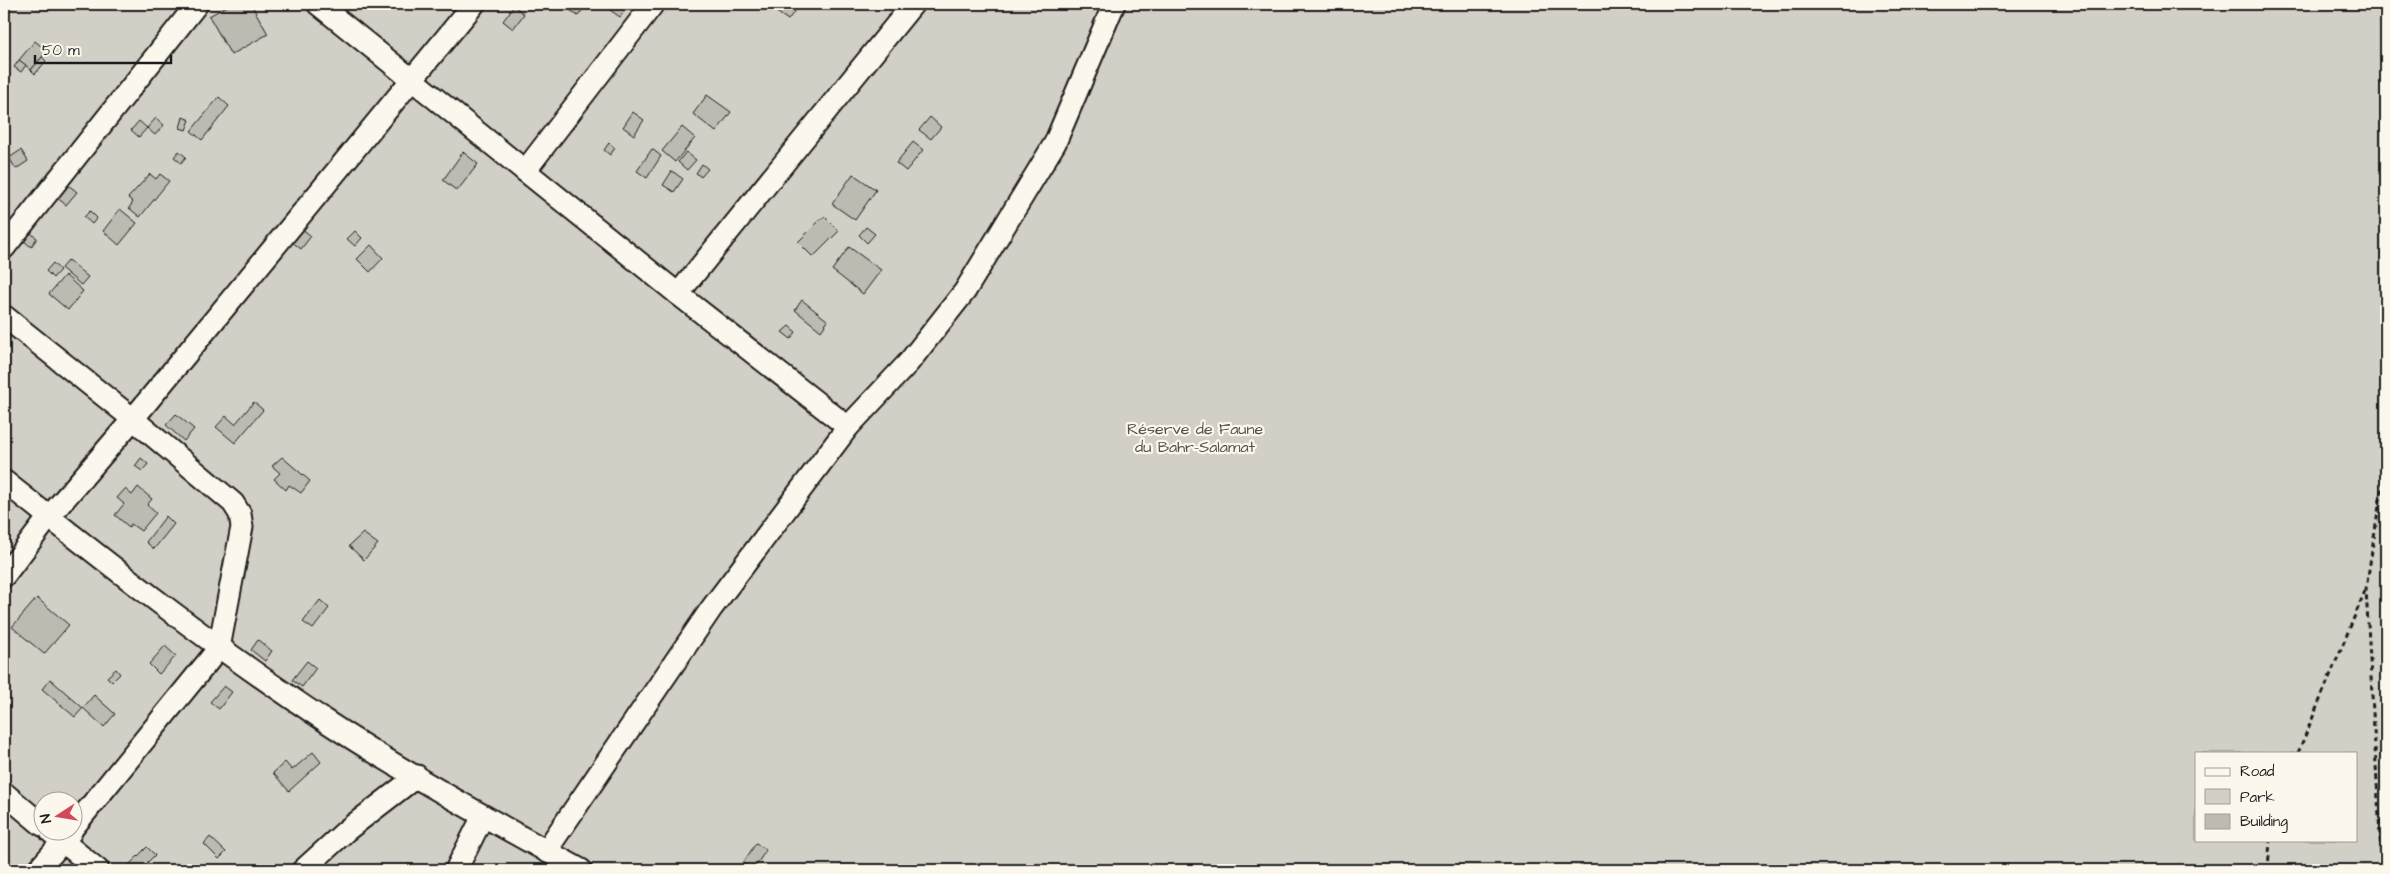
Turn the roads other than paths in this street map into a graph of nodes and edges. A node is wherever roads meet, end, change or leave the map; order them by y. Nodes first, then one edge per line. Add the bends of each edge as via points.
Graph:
1 (197, 4) edge
2 (318, 4) edge
3 (474, 4) edge
4 (913, 4) edge
5 (1114, 4) edge
6 (650, 5) edge
7 (413, 79) junction
8 (525, 171) junction
9 (4, 248) edge
10 (678, 294) junction
11 (4, 316) edge
12 (133, 419) junction
13 (848, 426) junction
14 (4, 481) edge
15 (49, 517) junction
16 (4, 576) edge
17 (219, 648) junction
18 (417, 776) junction
19 (4, 793) edge
20 (82, 812) edge
21 (483, 816) junction
22 (32, 817) edge
23 (58, 842) edge
24 (72, 842) edge
25 (546, 851) junction
26 (38, 870) edge
27 (98, 870) edge
28 (303, 870) edge
29 (456, 870) edge
30 (581, 870) edge

1 - 9 street
2 - 7 street
3 - 7 street
4 - 10 street
5 - 13 street via 1054,144 965,292 909,362
6 - 8 street
7 - 8 street
7 - 12 street
8 - 10 street
10 - 13 street
11 - 12 street
12 - 15 street
12 - 17 street via 233,503 240,514 242,527
13 - 25 street via 711,609
14 - 15 street
15 - 16 street
15 - 17 street
17 - 18 street via 329,723
17 - 20 street
18 - 21 street
18 - 28 street via 347,830
19 - 22 street
21 - 25 street
21 - 29 street
23 - 26 street
24 - 27 street
25 - 30 street

